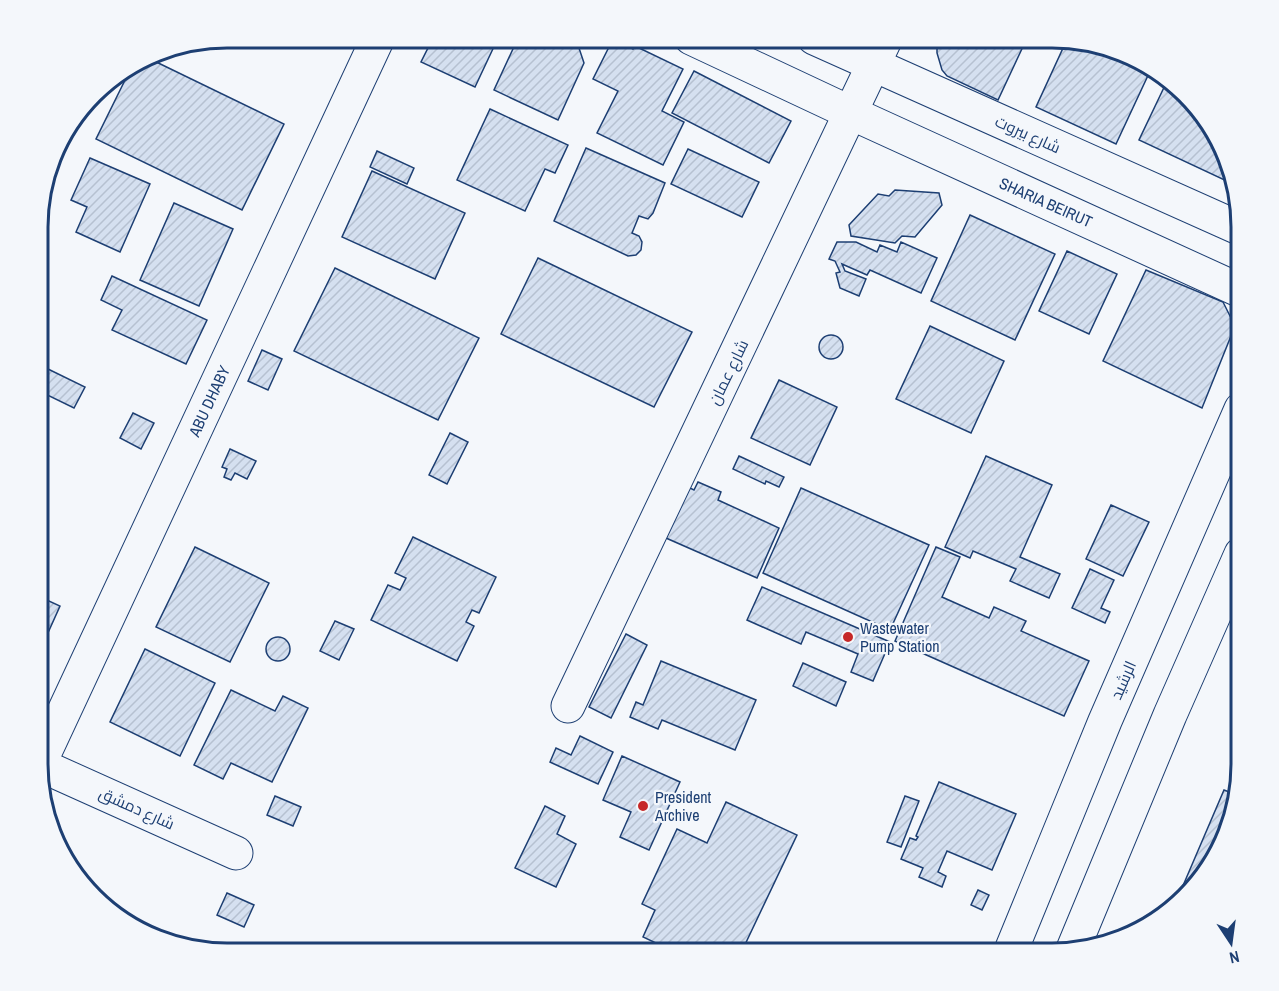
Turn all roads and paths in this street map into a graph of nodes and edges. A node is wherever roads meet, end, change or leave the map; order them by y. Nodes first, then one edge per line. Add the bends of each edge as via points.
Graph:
1 (373, 48) edge
2 (712, 48) edge
3 (861, 48) edge
4 (880, 52) edge
5 (851, 113) junction
6 (1231, 224) edge
7 (1231, 286) edge
8 (1231, 432) edge
9 (1231, 577) edge
10 (568, 706) dead end
11 (48, 746) edge
12 (48, 769) edge
13 (236, 853) dead end
14 (1076, 941) edge
15 (1015, 943) edge

1 - 11 main road, ABU DHABY
2 - 5 main road
3 - 4 main road, شارع بيروت
4 - 5 main road, شارع عمان
4 - 6 main road, شارع بيروت
5 - 7 main road, SHARIA BEIRUT
5 - 10 main road, شارع عمان
8 - 15 main road, الرشيد
9 - 14 main road
12 - 13 main road, شارع دمشق

